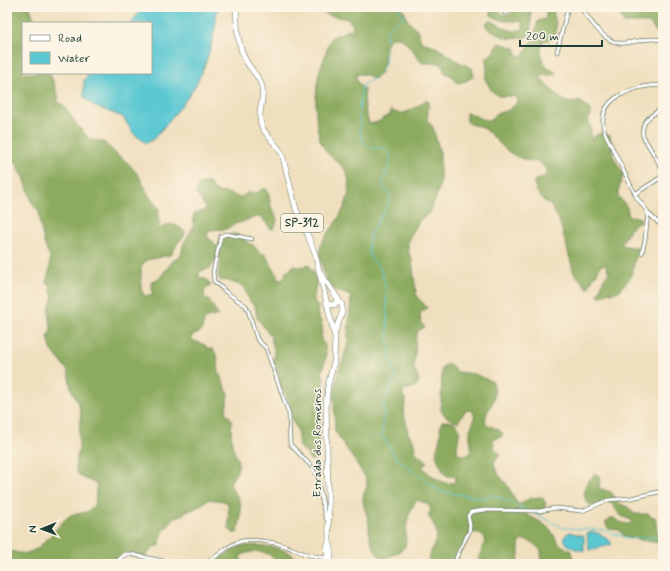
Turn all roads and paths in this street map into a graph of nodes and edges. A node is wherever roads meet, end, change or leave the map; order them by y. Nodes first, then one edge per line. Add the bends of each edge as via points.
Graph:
1 (236, 7) edge
2 (500, 7) edge
3 (513, 7) edge
4 (568, 7) edge
5 (580, 7) edge
6 (663, 41) edge
7 (557, 52) dead end
8 (663, 85) edge
9 (663, 108) edge
10 (663, 170) edge
11 (663, 176) edge
12 (635, 194) junction
13 (648, 213) junction
14 (663, 227) edge
15 (252, 239) dead end
16 (642, 254) dead end
17 (319, 270) junction
18 (338, 297) junction
19 (327, 304) junction
20 (334, 334) junction
21 (663, 491) edge
22 (328, 521) junction
23 (330, 560) edge
24 (7, 562) edge
25 (11, 564) edge
26 (113, 564) edge
27 (177, 564) edge
28 (202, 564) edge
29 (328, 564) edge
30 (454, 564) edge

1 - 17 main road, Estrada dos Romeiros / SP-312 via 239,45 262,89 261,125 280,149 294,205
2 - 3 street via 505,13
4 - 7 street
5 - 6 street via 604,35 613,41
8 - 12 street via 623,93 610,103 604,112 605,133
9 - 10 street via 648,118 642,131
11 - 12 street
12 - 13 street
13 - 14 street
13 - 16 street
15 - 22 street via 226,234 221,236 213,277 217,285 246,306 250,313 257,339 266,348 289,414 290,444 317,476
17 - 18 main road
17 - 19 main road, Estrada dos Romeiros / SP-312
18 - 19 main road via 335,305
18 - 20 main road via 342,305 342,314
19 - 20 main road, Estrada dos Romeiros / SP-312
20 - 22 main road, Estrada dos Romeiros / SP-312 via 335,352 326,404
21 - 30 street via 608,500 582,511 562,508 471,512 468,516 469,532
22 - 23 main road, Estrada dos Romeiros / SP-312 via 327,548
23 - 28 street via 273,543 247,540 228,546
23 - 29 main road, Estrada dos Romeiros / SP-312
24 - 25 street
26 - 27 street via 130,554

